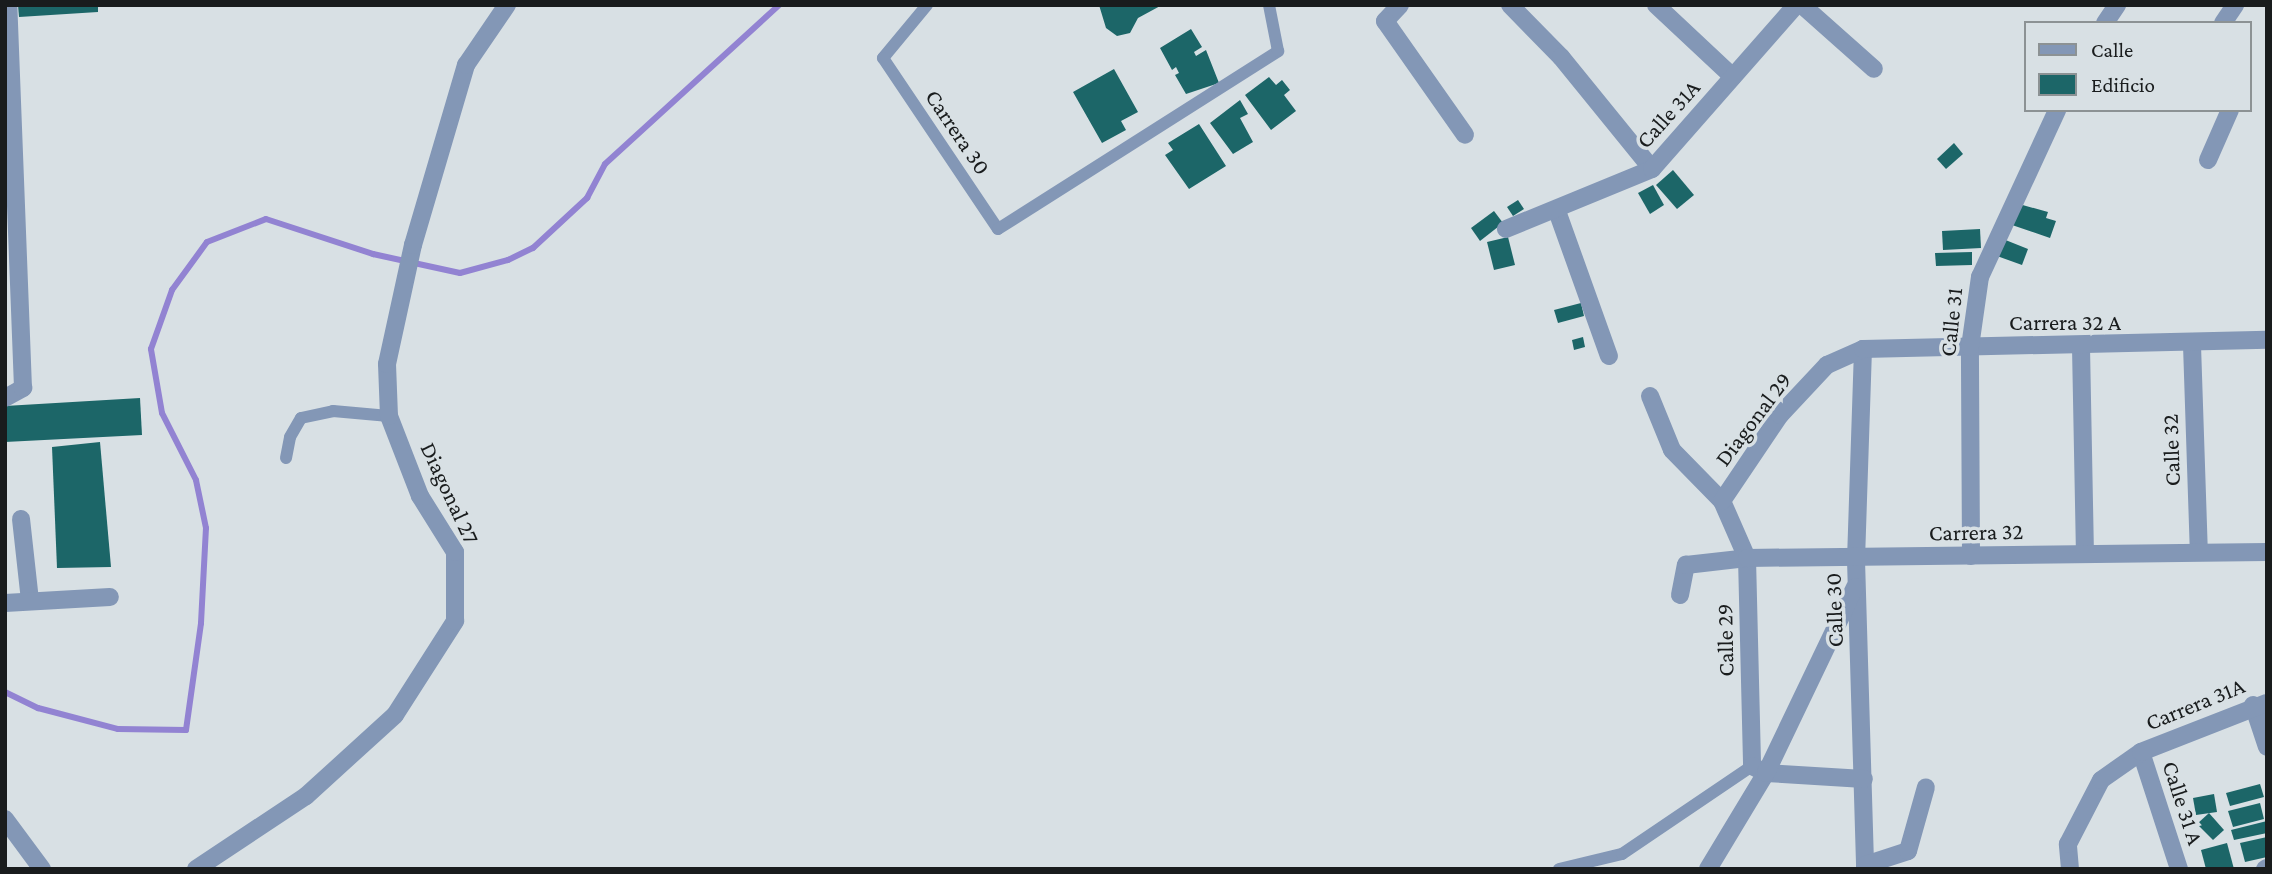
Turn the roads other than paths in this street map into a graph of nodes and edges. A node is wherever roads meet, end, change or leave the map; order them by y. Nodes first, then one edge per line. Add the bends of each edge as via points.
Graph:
1 (8, 5) edge
2 (507, 5) edge
3 (927, 5) edge
4 (1269, 5) edge
5 (1400, 5) edge
6 (1510, 5) edge
7 (1656, 5) edge
8 (1796, 5) edge
9 (1802, 5) edge
10 (2235, 5) edge
11 (2224, 21) edge
12 (1874, 69) dead end
13 (1733, 77) junction
14 (2056, 112) edge
15 (2229, 112) edge
16 (1465, 135) dead end
17 (2208, 160) dead end
18 (1652, 169) junction
19 (1557, 211) junction
20 (1506, 229) dead end
21 (2267, 340) edge
22 (2192, 345) junction
23 (1970, 346) junction
24 (2081, 347) junction
25 (1863, 349) junction
26 (1609, 356) dead end
27 (1650, 396) dead end
28 (5, 398) edge
29 (389, 416) junction
30 (286, 458) dead end
31 (1722, 501) junction
32 (21, 519) dead end
33 (2199, 552) junction
34 (2267, 552) edge
35 (2085, 554) junction
36 (1971, 556) junction
37 (1747, 558) junction
38 (1856, 560) junction
39 (1857, 582) junction
40 (1680, 595) dead end
41 (110, 597) dead end
42 (30, 601) junction
43 (5, 603) edge
44 (2260, 704) edge
45 (2267, 747) edge
46 (2141, 752) junction
47 (1759, 770) junction
48 (1864, 779) junction
49 (1926, 787) dead end
50 (5, 819) edge
51 (1865, 867) edge
52 (42, 869) edge
53 (197, 869) edge
54 (1559, 869) edge
55 (1709, 869) edge
56 (2070, 869) edge
57 (2179, 869) edge

1 - 28 street via 23,388
2 - 29 street, Diagonal 27 via 466,65 414,246 387,364
3 - 4 lane, Carrera 30 via 883,58 998,229 1278,51
5 - 16 street via 1385,21
6 - 18 street via 1561,57
7 - 13 street
8 - 13 street, Calle 31A
9 - 12 street
10 - 11 street
13 - 18 street, Calle 31A
14 - 23 street, Calle 31 via 1980,277
15 - 17 street
18 - 19 street, Calle 31A
19 - 20 street, Calle 31A
19 - 26 street
21 - 22 street, Carrera 32 A
22 - 24 street, Carrera 32 A
22 - 33 street, Calle 32
23 - 24 street, Carrera 32 A
23 - 25 street, Carrera 32 A
23 - 36 street, Calle 31
24 - 35 street
25 - 31 street, Diagonal 29 via 1827,365 1780,415
25 - 38 street, Calle 30
27 - 31 street via 1672,450
29 - 30 lane via 333,411 301,418 290,437
29 - 53 street, Diagonal 27 via 420,496 455,552 455,621 395,715 306,796
31 - 37 street, Calle 29
32 - 42 street
33 - 34 street, Carrera 32
33 - 35 street, Carrera 32
35 - 36 street, Carrera 32
36 - 38 street, Carrera 32
37 - 38 street, Carrera 32
37 - 40 street, Carrera 32 via 1686,565
37 - 47 street, Calle 29
38 - 39 street, Calle 30
39 - 47 street
39 - 48 street, Calle 30
41 - 42 street
42 - 43 street
44 - 45 street
44 - 46 street, Carrera 31A
46 - 56 street via 2101,780 2068,844
46 - 57 street, Calle 31 A
47 - 48 street
47 - 54 lane via 1622,853
47 - 55 street
48 - 51 street, Calle 30
49 - 51 street via 1908,851
50 - 52 street

